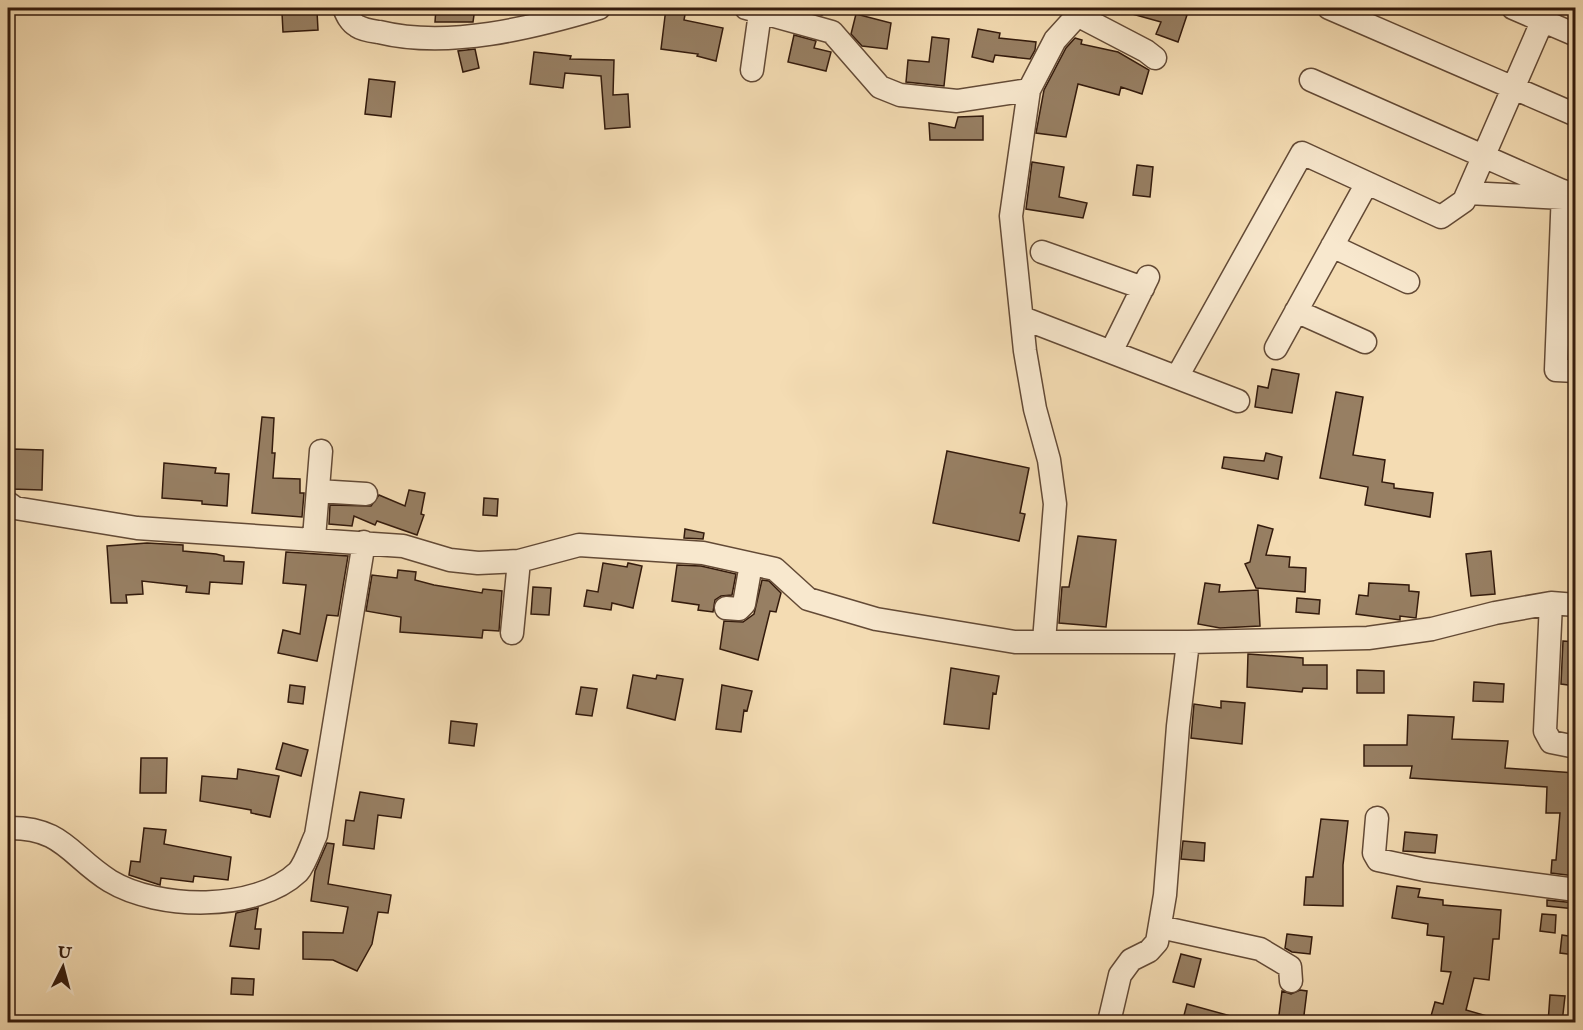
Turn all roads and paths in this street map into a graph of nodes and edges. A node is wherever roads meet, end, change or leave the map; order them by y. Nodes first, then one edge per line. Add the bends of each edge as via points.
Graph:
1 (344, 8) edge
2 (599, 8) edge
3 (1329, 8) edge
4 (1513, 8) edge
5 (753, 10) edge
6 (1081, 11) edge
7 (1546, 14) edge
8 (1575, 35) edge
9 (1155, 58) dead end
10 (752, 70) dead end
11 (1311, 81) dead end
12 (1514, 88) junction
13 (1029, 90) junction
14 (1575, 115) edge
15 (1485, 157) junction
16 (1367, 183) junction
17 (1467, 194) junction
18 (1567, 195) edge
19 (1332, 246) junction
20 (1042, 252) dead end
21 (1408, 282) dead end
22 (1296, 310) junction
23 (1028, 320) dead end
24 (1365, 342) dead end
25 (1276, 348) dead end
26 (1111, 352) junction
27 (1575, 371) edge
28 (1177, 377) junction
29 (1238, 401) dead end
30 (321, 451) dead end
31 (318, 491) junction
32 (366, 494) dead end
33 (8, 503) edge
34 (314, 538) junction
35 (364, 542) junction
36 (519, 561) junction
37 (750, 564) junction
38 (1551, 603) junction
39 (1575, 605) edge
40 (726, 608) dead end
41 (512, 633) dead end
42 (1044, 641) junction
43 (1188, 642) junction
44 (1575, 747) edge
45 (1377, 818) dead end
46 (8, 828) edge
47 (1575, 890) edge
48 (1160, 927) junction
49 (1291, 981) dead end
50 (1109, 1023) edge

1 - 2 street via 359,28 394,36 447,37 501,32
3 - 12 street
4 - 7 street
5 - 10 street
5 - 13 street via 832,32 880,87 900,95 957,101
6 - 9 street
6 - 13 street via 1055,40
7 - 8 street
7 - 12 street
11 - 15 street
12 - 14 street
12 - 15 street
13 - 42 street via 1011,216 1025,351 1055,504
15 - 17 street
15 - 18 street
16 - 17 street via 1441,217 1464,201
16 - 19 street
16 - 28 street via 1302,153
17 - 18 street
18 - 27 street via 1556,370
19 - 21 street
19 - 22 street
20 - 26 street via 1145,283
22 - 24 street
22 - 25 street
23 - 26 street
26 - 28 street
28 - 29 street
30 - 31 street
31 - 32 street
31 - 34 street
33 - 34 street via 15,508 137,528
34 - 35 street
35 - 36 street via 403,546 450,560
35 - 46 street via 316,835 299,871 256,893 211,904 155,897 111,881 48,834
36 - 37 street via 579,546 703,553
36 - 41 street
37 - 40 street via 744,604 739,609
37 - 42 street via 775,569 808,599 876,619 1015,642
38 - 39 street
38 - 43 street via 1432,629 1368,638
38 - 44 street via 1545,731 1551,742
42 - 43 street
43 - 48 street
45 - 47 street via 1374,855 1378,860
48 - 49 street via 1260,949 1290,966
48 - 50 street via 1157,942 1131,960 1120,975

